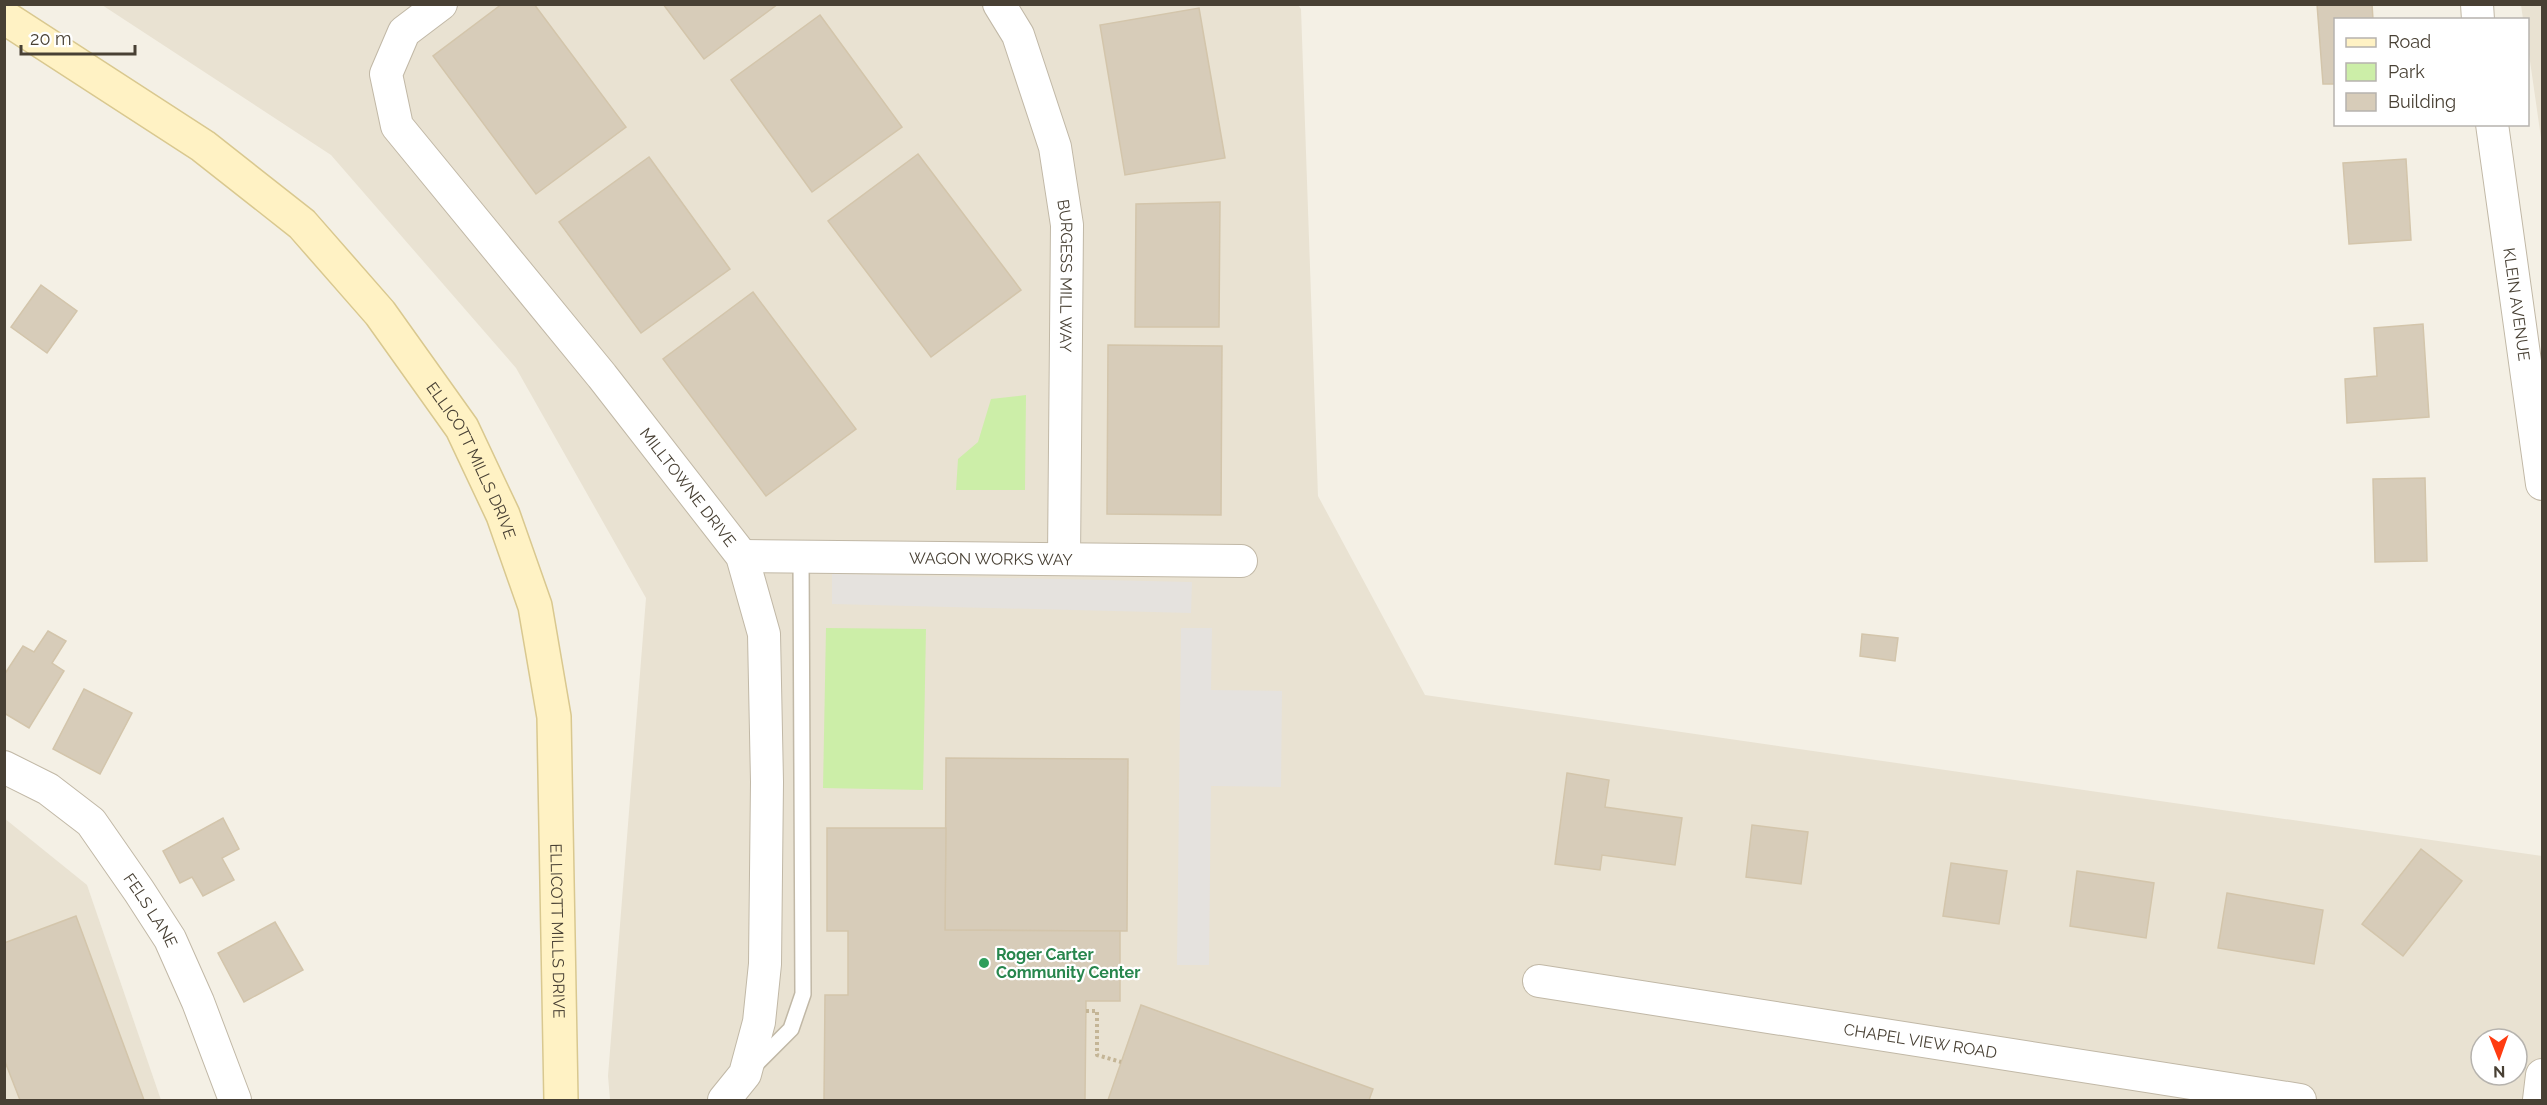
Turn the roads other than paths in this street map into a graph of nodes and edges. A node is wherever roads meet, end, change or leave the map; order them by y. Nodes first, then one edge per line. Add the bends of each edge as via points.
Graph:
1 (441, 4) edge
2 (999, 4) edge
3 (4, 17) edge
4 (2492, 126) edge
5 (2542, 484) edge
6 (742, 556) junction
7 (801, 557) junction
8 (1064, 560) junction
9 (1241, 561) dead end
10 (4, 767) edge
11 (1539, 981) dead end
12 (745, 1074) junction
13 (2542, 1075) edge
14 (235, 1101) edge
15 (561, 1101) edge
16 (724, 1101) edge
17 (2301, 1101) edge
18 (2539, 1101) edge

1 - 6 street, MILLTOWNE DRIVE via 404,32 386,74 397,126 602,376
2 - 8 street, BURGESS MILL WAY via 1018,35 1056,147 1067,225
3 - 15 main road, ELLICOTT MILLS DRIVE via 203,146 302,224 380,314 462,428 503,515 535,606 554,717
4 - 5 street, KLEIN AVENUE
6 - 7 street, WAGON WORKS WAY
6 - 12 street, MILLTOWNE DRIVE via 764,634 767,782 765,964 759,1022
7 - 8 street, WAGON WORKS WAY
7 - 12 lane via 803,994 791,1029
8 - 9 street, WAGON WORKS WAY
10 - 14 street, FELS LANE via 48,789 91,822 139,891 174,950 198,1002
11 - 17 street, CHAPEL VIEW ROAD
12 - 16 street, MILLTOWNE DRIVE
13 - 18 street

